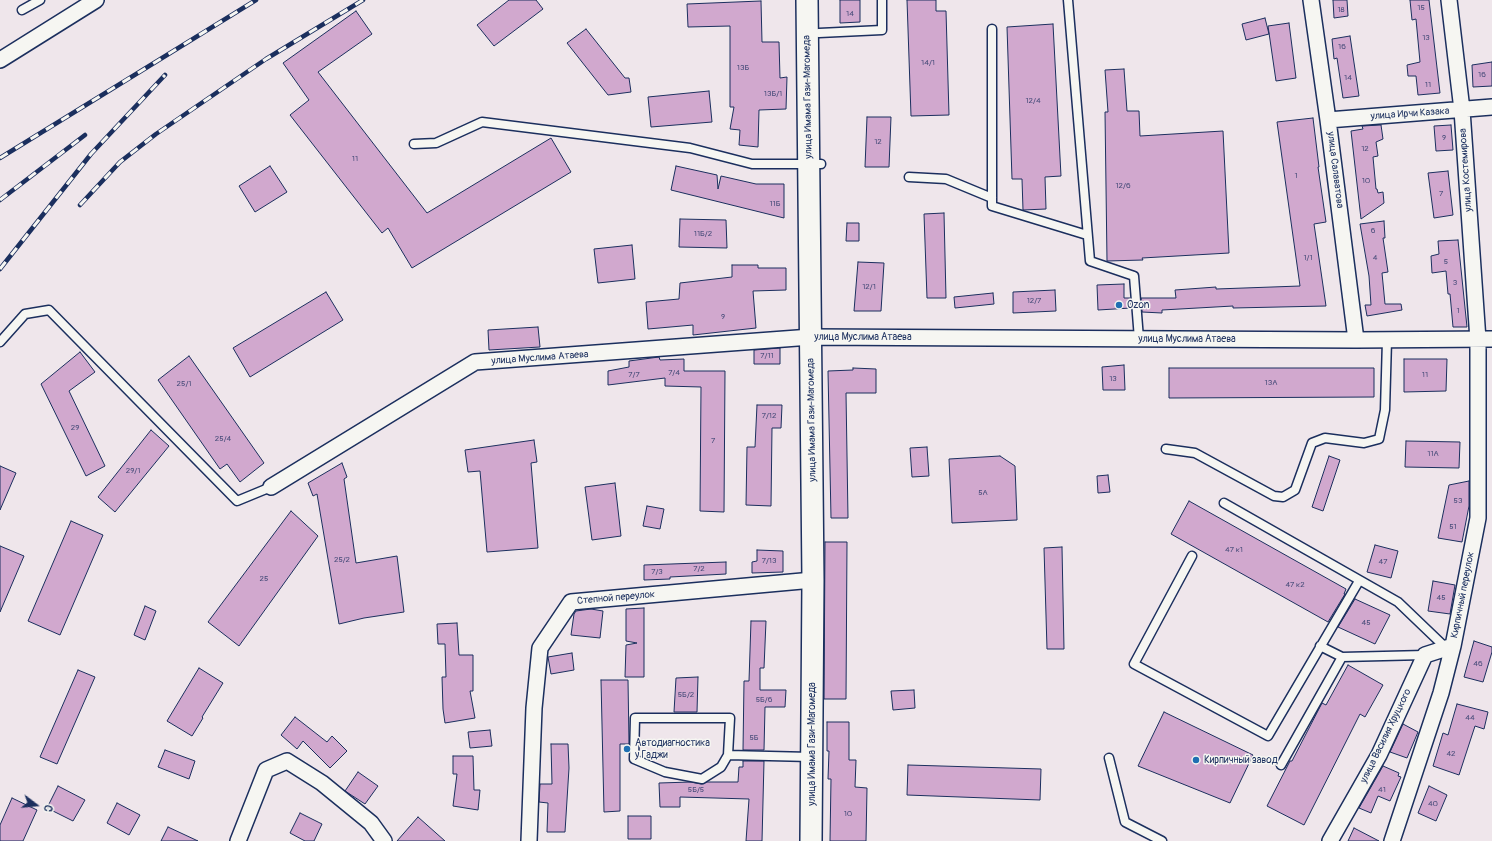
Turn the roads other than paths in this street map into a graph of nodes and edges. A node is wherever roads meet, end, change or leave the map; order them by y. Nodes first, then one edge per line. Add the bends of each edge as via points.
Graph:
1 (40, 0) edge
2 (96, 0) edge
3 (807, 0) edge
4 (819, 0) edge
5 (882, 0) edge
6 (1068, 0) edge
7 (1311, 0) edge
8 (1449, 0) edge
9 (22, 10) dead end
10 (992, 29) dead end
11 (819, 33) junction
12 (0, 60) edge
13 (1492, 107) edge
14 (1462, 110) junction
15 (1328, 120) junction
16 (414, 144) dead end
17 (815, 164) junction
18 (909, 178) dead end
19 (992, 198) junction
20 (1087, 235) junction
21 (817, 337) junction
22 (1139, 339) junction
23 (1485, 339) edge
24 (1356, 340) junction
25 (1387, 340) junction
26 (0, 342) edge
27 (1166, 449) dead end
28 (271, 487) joint
29 (1224, 503) dead end
30 (1192, 556) dead end
31 (813, 580) junction
32 (1359, 580) junction
33 (1320, 646) junction
34 (1449, 647) junction
35 (1425, 655) junction
36 (1342, 657) junction
37 (728, 755) junction
38 (816, 758) junction
39 (1109, 758) dead end
40 (1281, 765) dead end
41 (238, 841) edge
42 (384, 841) edge
43 (529, 841) edge
44 (811, 841) edge
45 (821, 841) edge
46 (1162, 841) edge
47 (1330, 841) edge
48 (1392, 841) edge

1 - 9 lane
2 - 12 street
3 - 17 main road, улица Имама Гази-Магомеда
4 - 11 main road
5 - 11 lane via 882,30
6 - 20 lane
7 - 15 street, улица Салаватова
8 - 14 street, улица Костемирова
10 - 19 lane
11 - 17 main road
13 - 14 street, улица Ирчи Казака
14 - 15 street, улица Ирчи Казака
14 - 23 street, улица Костемирова
15 - 24 street, улица Салаватова
16 - 17 lane via 436,142 482,122 690,148 752,164
17 - 21 main road, улица Имама Гази-Магомеда
18 - 19 lane via 946,179
19 - 20 lane via 992,206
20 - 22 lane via 1090,261 1134,276
21 - 22 street, улица Муслима Атаева
21 - 28 street, улица Муслима Атаева via 475,362
21 - 31 main road, улица Имама Гази-Магомеда
21 - 38 main road
22 - 24 street, улица Муслима Атаева
23 - 25 street, улица Муслима Атаева
23 - 34 street, Кирпичный переулок via 1478,518
24 - 25 street, улица Муслима Атаева
25 - 27 lane via 1385,410 1379,439 1364,443 1325,438 1312,443 1295,490 1283,497 1274,496 1195,453
26 - 28 lane via 25,314 49,310 237,501
29 - 32 lane
30 - 33 lane via 1134,664 1268,736
31 - 38 main road, улица Имама Гази-Магомеда
31 - 43 street, Степной переулок via 571,602 540,648 534,708
32 - 33 lane
32 - 34 lane via 1398,602
33 - 36 lane
34 - 35 street
34 - 48 street, Кирпичный переулок via 1441,693
35 - 36 lane
35 - 47 street, улица Василия Хруцкого via 1379,755
36 - 40 lane
37 - 37 lane via 730,718 635,718 634,759 665,772 702,778 721,767
37 - 38 lane
38 - 44 main road, улица Имама Гази-Магомеда
38 - 45 main road
39 - 46 lane via 1125,822
41 - 42 street via 266,770 287,761 322,783 371,823

